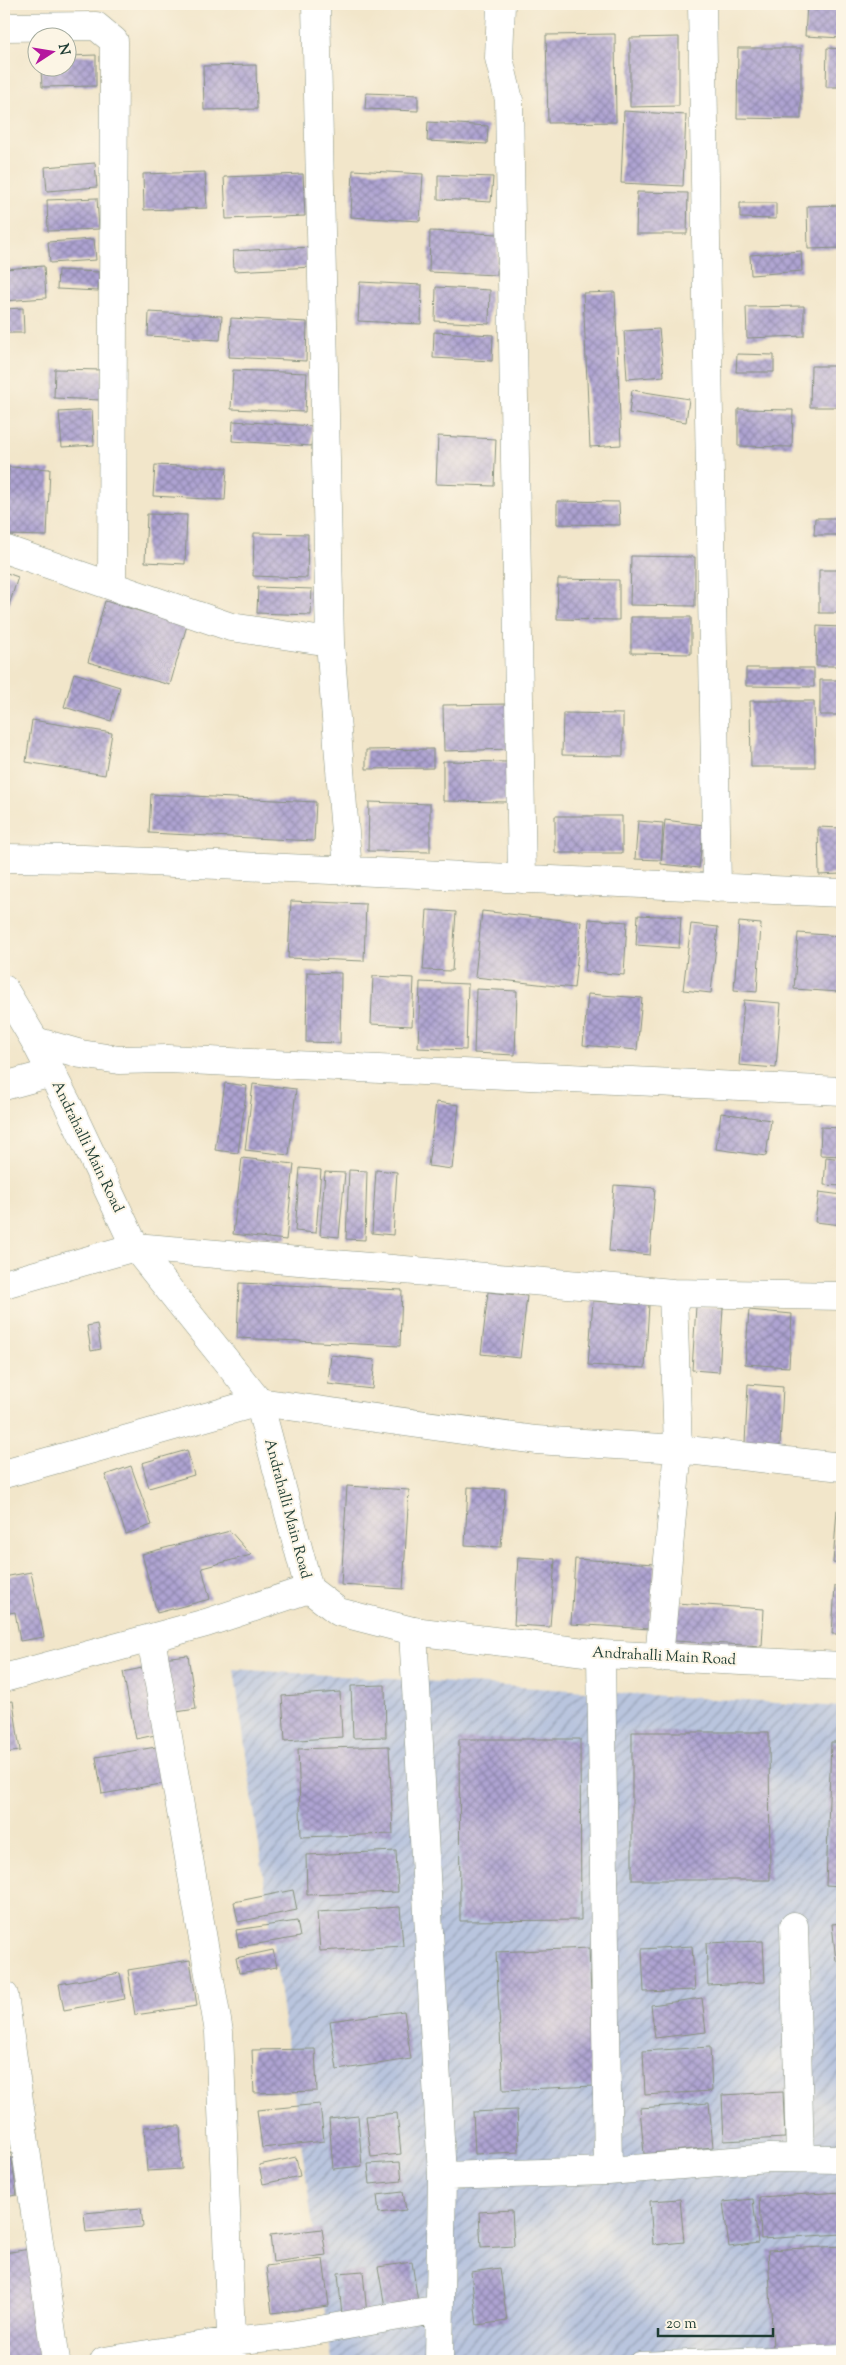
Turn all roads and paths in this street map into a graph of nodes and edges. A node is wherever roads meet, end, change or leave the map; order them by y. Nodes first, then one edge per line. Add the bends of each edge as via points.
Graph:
1 (316, 4) edge
2 (501, 4) edge
3 (702, 4) edge
4 (4, 27) edge
5 (4, 549) edge
6 (112, 586) junction
7 (330, 642) junction
8 (4, 858) edge
9 (348, 871) junction
10 (522, 879) junction
11 (717, 888) junction
12 (842, 893) edge
13 (4, 989) edge
14 (35, 1041) junction
15 (52, 1073) junction
16 (4, 1086) edge
17 (842, 1091) edge
18 (135, 1246) junction
19 (4, 1284) edge
20 (674, 1293) junction
21 (842, 1296) edge
22 (259, 1402) junction
23 (678, 1449) junction
24 (842, 1467) edge
25 (4, 1474) edge
26 (309, 1589) junction
27 (413, 1631) junction
28 (151, 1638) junction
29 (601, 1654) junction
30 (659, 1658) junction
31 (842, 1666) edge
32 (4, 1678) edge
33 (794, 1926) dead end
34 (4, 1995) edge
35 (800, 2158) junction
36 (842, 2159) edge
37 (608, 2171) junction
38 (442, 2176) junction
39 (439, 2309) junction
40 (231, 2351) edge
41 (842, 2353) edge
42 (56, 2361) edge
43 (104, 2361) edge
44 (439, 2361) edge
45 (639, 2361) edge

1 - 7 street
2 - 10 street via 500,58 508,100
3 - 11 street
4 - 6 street via 96,26 114,41
5 - 6 street
6 - 7 street via 231,627
7 - 9 street
8 - 9 street
9 - 10 street
10 - 11 street
11 - 12 street
13 - 14 street, Andrahalli Main Road
14 - 15 street, Andrahalli Main Road
14 - 17 street via 81,1054 119,1060 168,1059
15 - 16 street
15 - 18 street, Andrahalli Main Road
18 - 19 street
18 - 20 street
18 - 22 street, Andrahalli Main Road
20 - 21 street
20 - 23 street
22 - 23 street via 536,1440
22 - 25 street
22 - 26 street, Andrahalli Main Road
23 - 24 street
23 - 30 street
26 - 27 street, Andrahalli Main Road via 339,1612
26 - 28 street
27 - 29 street, Andrahalli Main Road
27 - 38 street
28 - 32 street
28 - 40 street via 219,2032
29 - 30 street, Andrahalli Main Road
29 - 37 street
30 - 31 street, Andrahalli Main Road
33 - 35 street
34 - 42 street
35 - 36 street
35 - 37 street
37 - 38 street
38 - 39 street
39 - 40 street via 291,2335
39 - 44 street
40 - 43 street
41 - 45 lane

